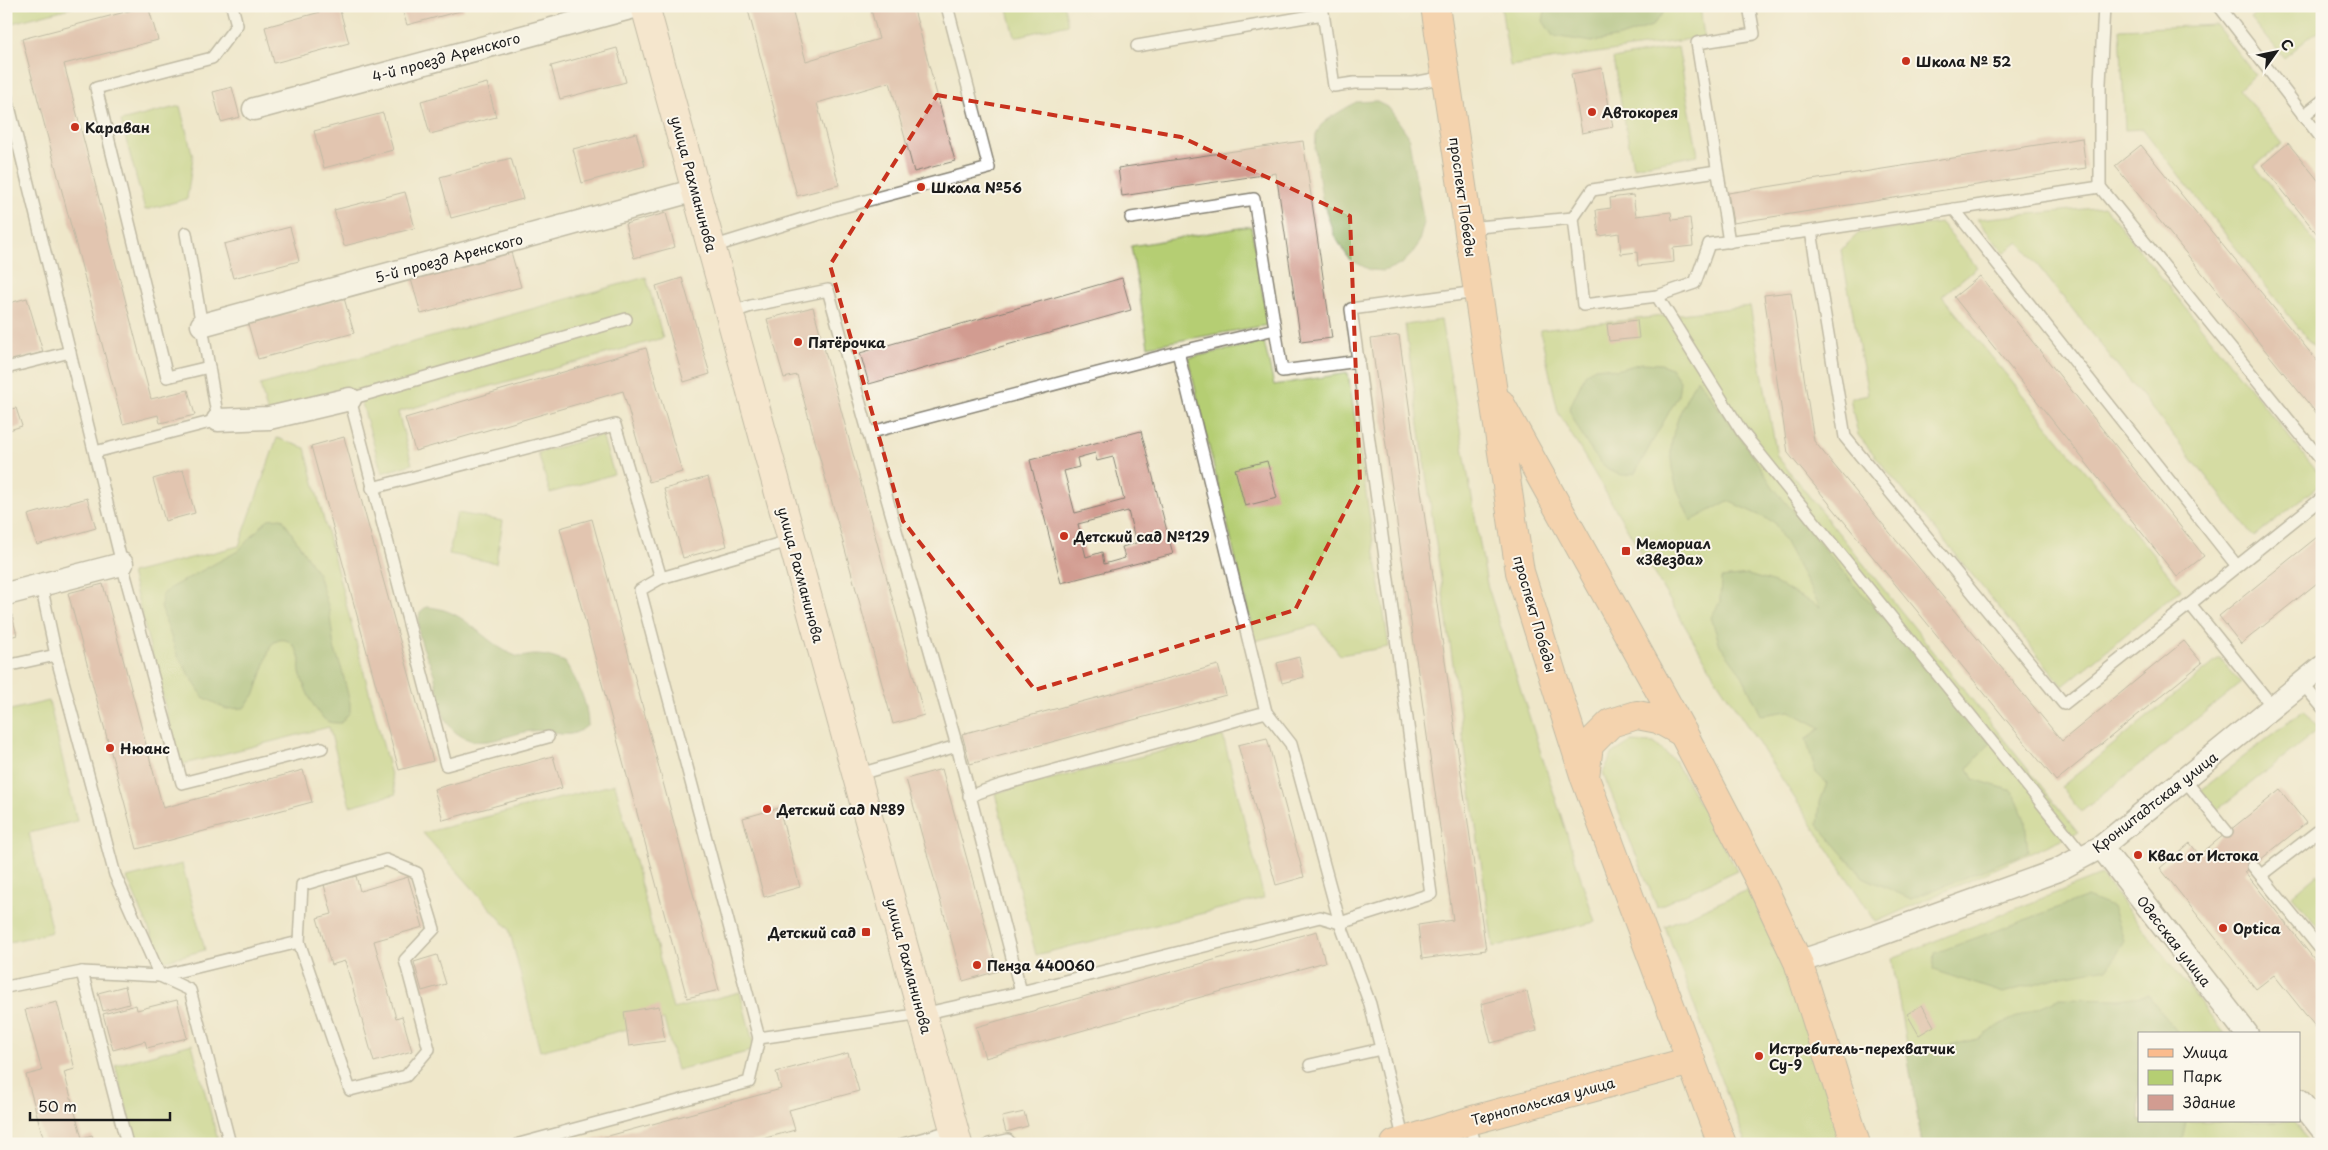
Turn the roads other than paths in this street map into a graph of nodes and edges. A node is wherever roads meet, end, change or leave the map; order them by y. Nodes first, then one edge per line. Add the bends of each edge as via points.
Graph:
1 (232, 6) edge
2 (638, 6) edge
3 (646, 6) edge
4 (947, 6) edge
5 (1435, 6) edge
6 (1749, 6) edge
7 (2104, 6) edge
8 (2219, 6) edge
9 (1322, 10) edge
10 (1137, 46) dead end
11 (1445, 77) junction
12 (6, 94) edge
13 (2322, 101) edge
14 (254, 109) dead end
15 (2303, 116) junction
16 (2322, 139) edge
17 (1717, 172) junction
18 (2100, 187) junction
19 (696, 190) junction
20 (1954, 209) junction
21 (1130, 218) dead end
22 (1573, 218) junction
23 (1467, 228) junction
24 (1811, 231) junction
25 (186, 233) dead end
26 (1728, 242) junction
27 (712, 247) junction
28 (1477, 292) junction
29 (1657, 296) junction
30 (730, 313) junction
31 (626, 320) dead end
32 (202, 325) junction
33 (1275, 329) junction
34 (70, 352) junction
35 (1178, 352) junction
36 (1359, 361) junction
37 (209, 366) junction
38 (6, 368) edge
39 (1490, 387) junction
40 (350, 399) junction
41 (218, 420) junction
42 (868, 432) junction
43 (95, 452) junction
44 (2322, 461) edge
45 (372, 488) junction
46 (2322, 498) edge
47 (792, 540) junction
48 (122, 564) junction
49 (2237, 566) junction
50 (661, 578) junction
51 (41, 585) junction
52 (6, 594) edge
53 (2190, 604) junction
54 (56, 655) junction
55 (6, 666) edge
56 (2322, 667) edge
57 (2302, 683) junction
58 (2273, 707) junction
59 (2322, 707) edge
60 (1266, 712) junction
61 (1683, 733) junction
62 (548, 738) dead end
63 (957, 746) junction
64 (322, 748) dead end
65 (856, 775) junction
66 (1585, 778) junction
67 (2184, 779) junction
68 (969, 796) junction
69 (2322, 828) edge
70 (2227, 832) dead end
71 (2092, 852) junction
72 (2253, 866) dead end
73 (2261, 875) junction
74 (1340, 923) junction
75 (300, 942) junction
76 (2322, 951) edge
77 (1798, 962) junction
78 (82, 972) junction
79 (160, 976) junction
80 (6, 987) edge
81 (1021, 992) junction
82 (922, 1014) junction
83 (2245, 1032) edge
84 (759, 1038) junction
85 (1381, 1049) junction
86 (1691, 1060) junction
87 (1310, 1065) dead end
88 (2300, 1101) edge
89 (2322, 1129) edge
90 (1472, 1132) edge
91 (956, 1137) edge
92 (1008, 1140) dead end
93 (1400, 1143) edge
94 (126, 1144) edge
95 (230, 1144) edge
96 (518, 1144) edge
97 (903, 1144) edge
98 (989, 1144) edge
99 (1722, 1144) edge
100 (1856, 1144) edge

1 - 37 lane via 237,25 212,58 96,88 167,376
2 - 14 street, 4-й проезд Аренского
3 - 19 main road, улица Рахманинова
4 - 27 lane via 989,168 835,209
5 - 11 main road, проспект Победы
6 - 17 lane via 1754,34 1697,43
7 - 18 lane
8 - 15 lane
9 - 10 lane
9 - 11 lane via 1334,86 1412,83
11 - 23 main road, проспект Победы
12 - 34 lane
13 - 15 lane
15 - 16 lane
17 - 22 lane via 1592,190
17 - 26 lane
18 - 20 lane
18 - 44 lane
19 - 27 main road, улица Рахманинова
19 - 32 street, 5-й проезд Аренского
20 - 24 lane
20 - 49 lane
21 - 33 lane via 1254,198
22 - 23 lane
22 - 29 lane via 1583,305
23 - 28 main road, проспект Победы
24 - 26 lane
24 - 53 lane via 1845,437 2064,704
25 - 32 lane
26 - 29 lane via 1709,244 1695,283
27 - 30 main road, улица Рахманинова
28 - 36 lane via 1351,309
28 - 39 main road, проспект Победы
29 - 71 lane via 1742,432
30 - 42 lane via 828,290
30 - 47 main road, улица Рахманинова
31 - 40 lane
32 - 37 lane
33 - 35 lane
33 - 36 lane via 1282,371
34 - 38 lane
34 - 43 lane
35 - 42 lane
35 - 60 lane
36 - 74 lane via 1431,894
37 - 41 lane
39 - 61 main road, проспект Победы
39 - 66 main road, проспект Победы via 1520,572
40 - 41 street via 269,418
40 - 45 lane
41 - 43 lane
42 - 63 lane
43 - 48 lane
45 - 50 lane via 614,425
45 - 62 lane via 446,765
46 - 49 lane
47 - 50 lane
47 - 65 main road, улица Рахманинова
48 - 51 street
48 - 64 lane via 182,783
49 - 53 lane
50 - 84 lane via 640,590
51 - 52 street
51 - 54 lane
53 - 58 lane
54 - 55 lane
54 - 79 lane via 115,876
56 - 57 street, Кронштадтская улица
57 - 58 street, Кронштадтская улица
57 - 59 lane
58 - 67 street, Кронштадтская улица
60 - 68 lane via 1001,784
60 - 74 lane via 1290,744
61 - 66 main road via 1658,719 1637,715 1611,723 1589,745
61 - 77 main road, проспект Победы
63 - 65 lane
63 - 68 lane
65 - 82 main road, улица Рахманинова
66 - 86 main road, проспект Победы
67 - 70 lane
67 - 71 street, Кронштадтская улица
68 - 81 lane
69 - 73 lane
71 - 77 street, Кронштадтская улица via 2056,871
71 - 83 street, Одесская улица
72 - 73 lane
73 - 76 lane
74 - 81 lane via 1320,917
74 - 85 lane via 1370,1004
75 - 75 lane via 350,1090 406,1076 429,1049 405,960 434,929 417,873 386,860 302,885
75 - 79 lane
77 - 100 main road, проспект Победы
78 - 79 lane
78 - 80 lane
78 - 94 lane
79 - 95 lane via 190,990
81 - 82 lane
82 - 84 lane
82 - 91 main road, улица Рахманинова
84 - 96 lane via 750,1082
85 - 87 lane
85 - 93 lane
86 - 90 main road, Тернопольская улица
86 - 99 main road, проспект Победы
88 - 89 street
90 - 93 main road, Тернопольская улица
91 - 97 lane
92 - 98 lane

